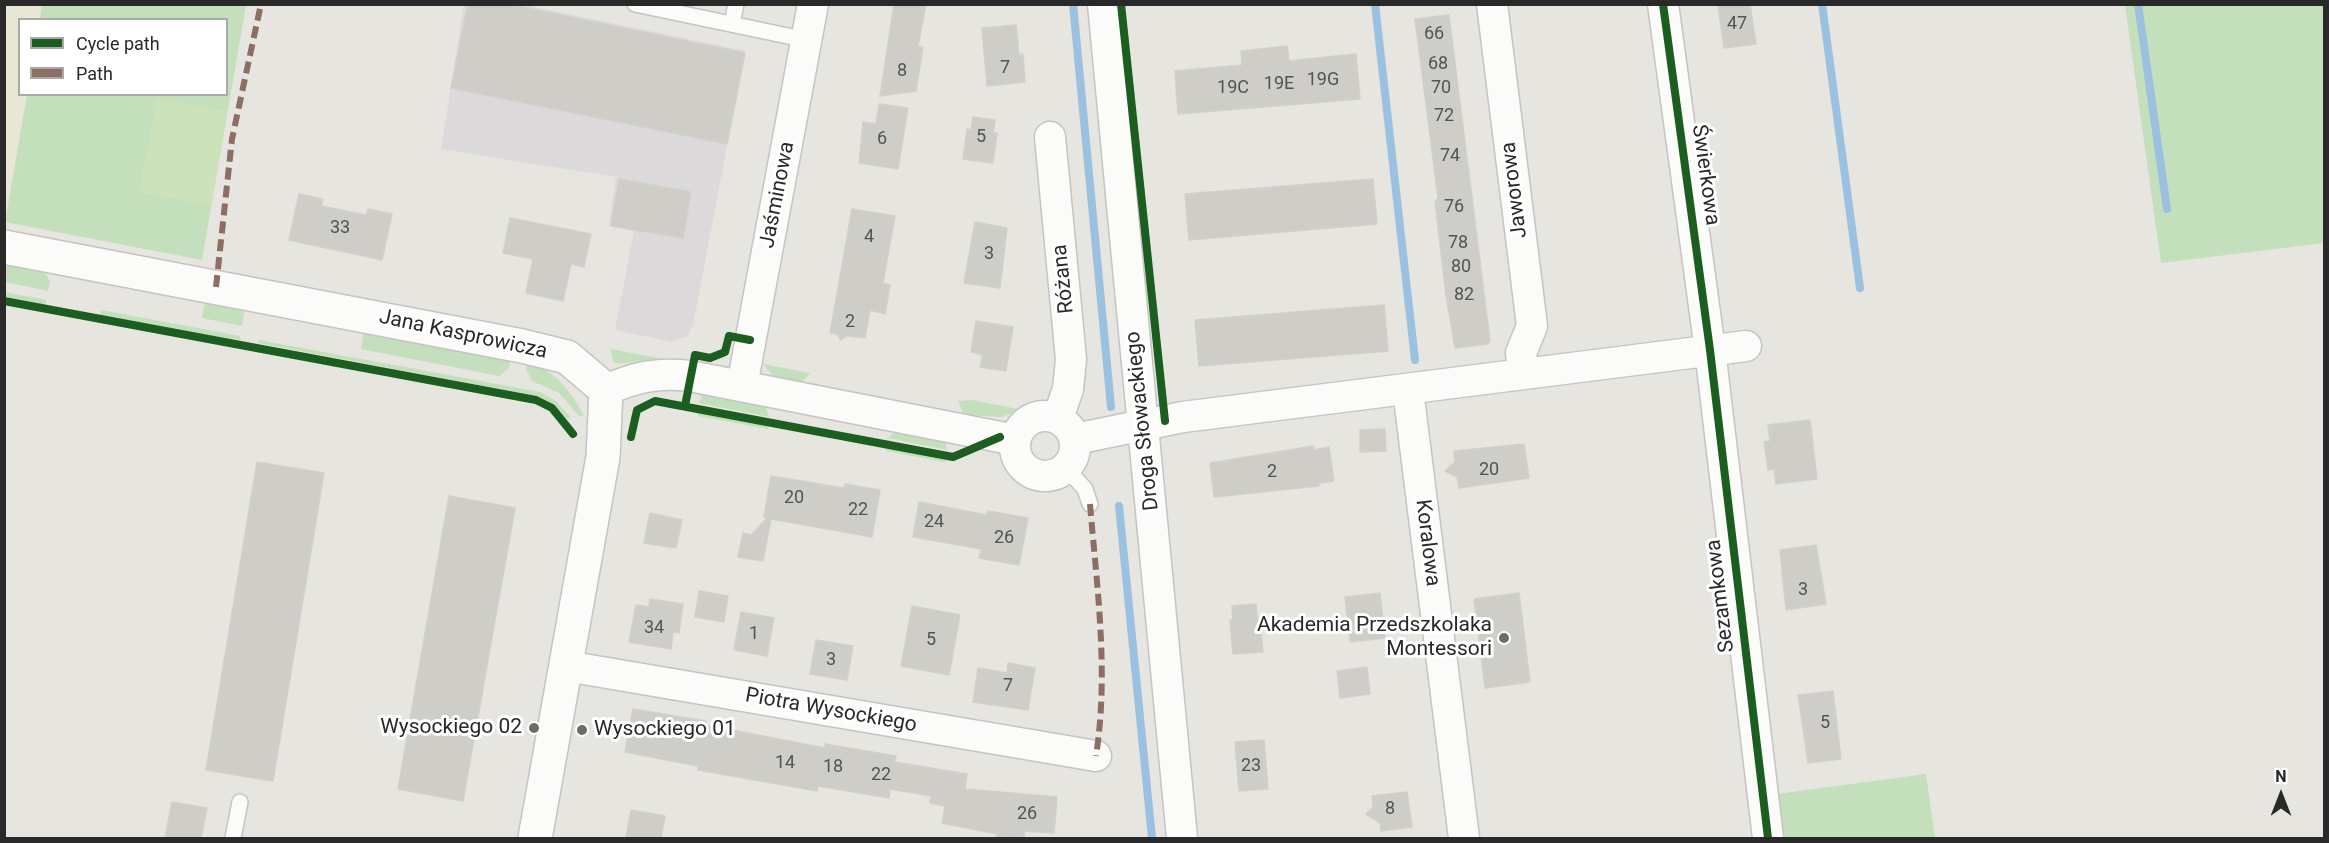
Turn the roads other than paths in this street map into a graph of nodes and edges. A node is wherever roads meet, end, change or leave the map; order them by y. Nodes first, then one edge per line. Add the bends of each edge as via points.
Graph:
1 (635, 4) edge
2 (736, 4) edge
3 (813, 4) edge
4 (1103, 4) edge
5 (1492, 4) edge
6 (1663, 4) edge
7 (732, 24) junction
8 (807, 40) junction
9 (1050, 137) dead end
10 (4, 247) edge
11 (1746, 346) dead end
12 (1710, 350) junction
13 (1523, 374) junction
14 (742, 386) junction
15 (606, 390) junction
16 (1408, 390) junction
17 (1144, 426) junction
18 (1066, 429) junction
19 (1016, 440) junction
20 (1066, 468) junction
21 (1090, 504) dead end
22 (566, 666) junction
23 (1096, 756) dead end
24 (240, 802) dead end
25 (233, 838) edge
26 (535, 838) edge
27 (1182, 838) edge
28 (1464, 838) edge
29 (1768, 838) edge

1 - 7 lane
2 - 7 lane
3 - 8 street, Jaśminowa
4 - 17 street, Droga Słowackiego
5 - 13 street, Jaworowa via 1532,326 1521,353
6 - 12 street, Świerkowa
7 - 8 lane
8 - 14 street, Jaśminowa
9 - 18 street, Różana via 1071,359
10 - 15 street, Jana Kasprowicza via 522,346 567,357
11 - 12 street
12 - 13 street
12 - 29 street, Sezamkowa
13 - 16 street
14 - 15 street via 666,373
14 - 19 street
15 - 22 street via 603,457
16 - 17 street via 1183,417
16 - 28 street, Koralowa
17 - 18 street
17 - 27 street, Droga Słowackiego
18 - 19 street via 1048,416 1031,419
18 - 20 street via 1074,457
19 - 20 street via 1017,457 1028,471 1045,477
20 - 21 lane via 1085,489
22 - 23 street, Piotra Wysockiego
22 - 26 street
24 - 25 lane

